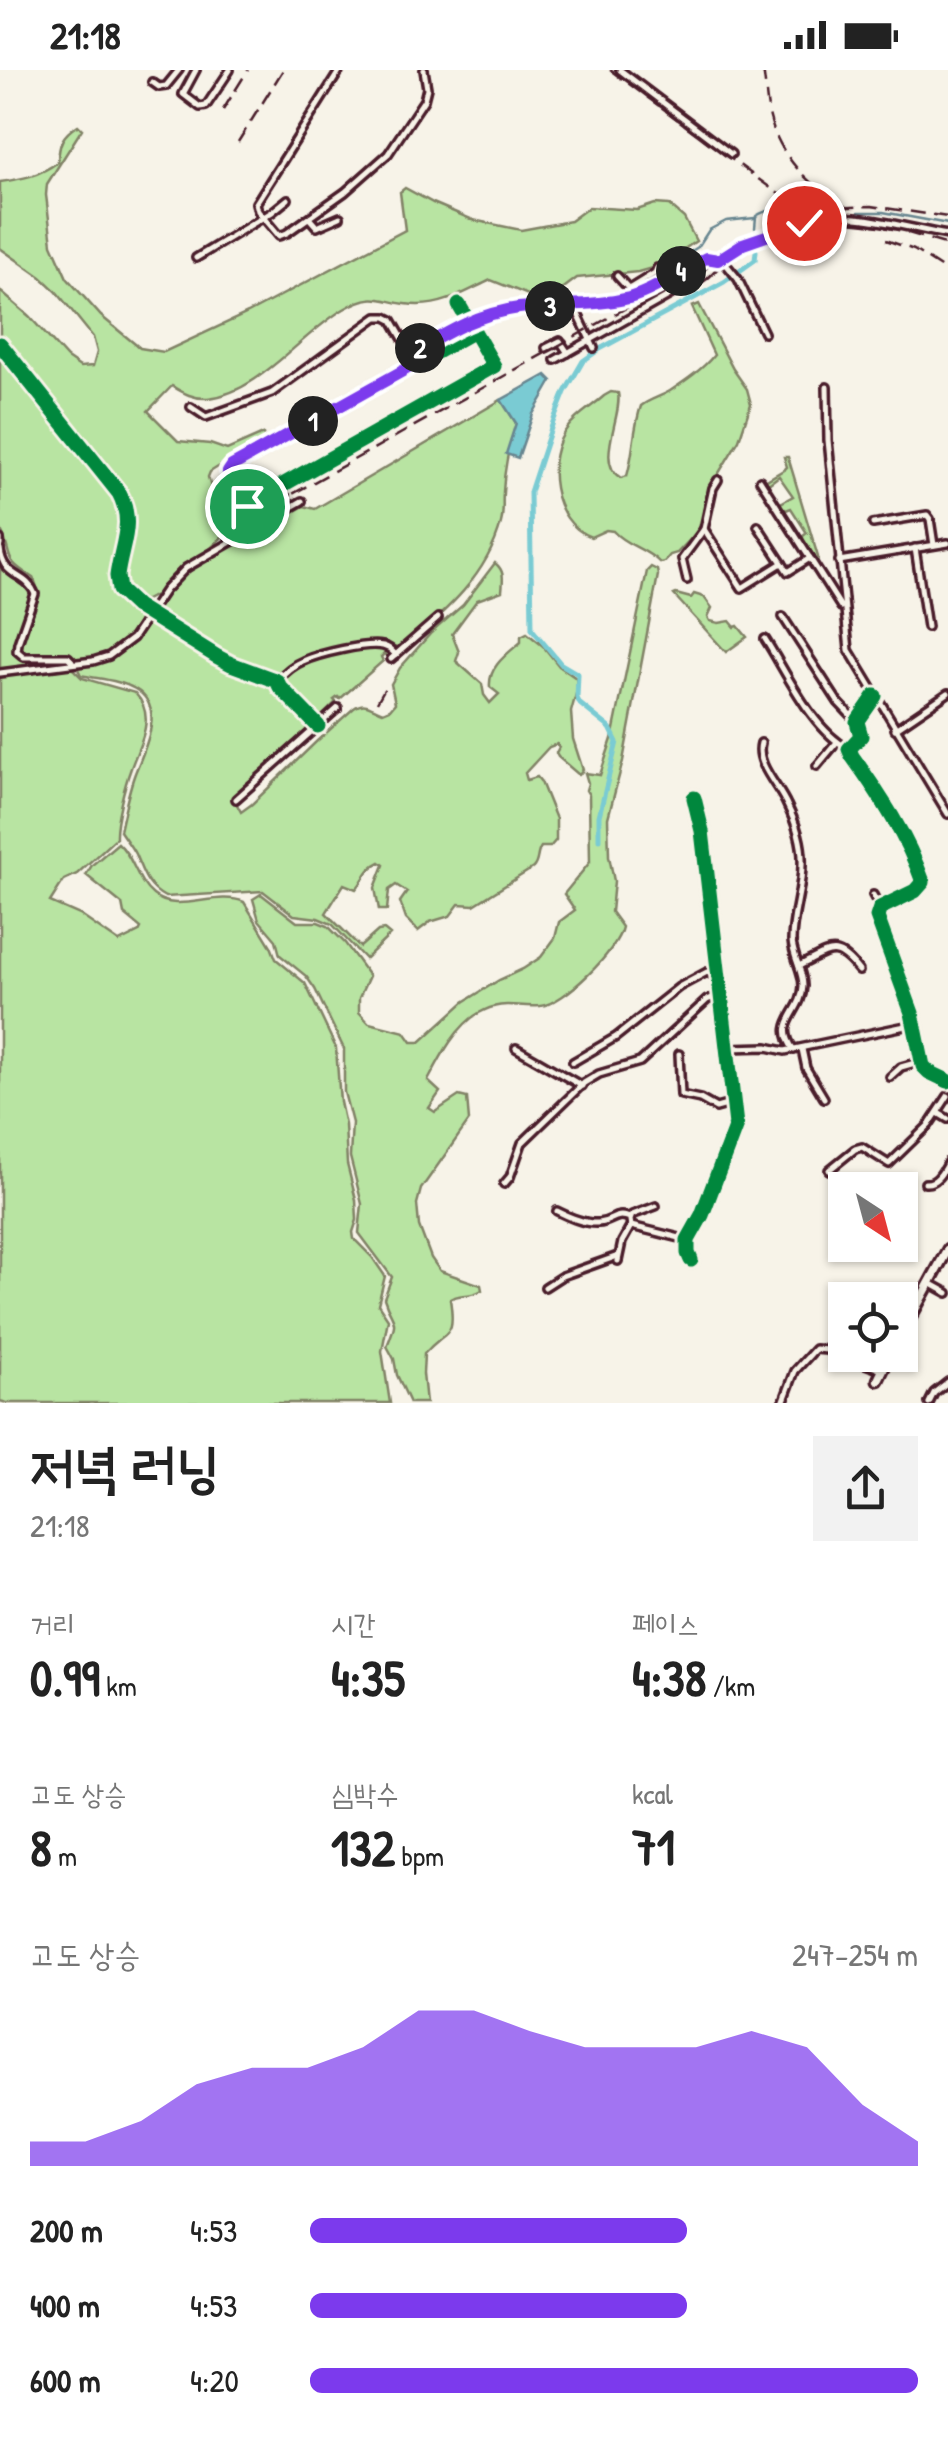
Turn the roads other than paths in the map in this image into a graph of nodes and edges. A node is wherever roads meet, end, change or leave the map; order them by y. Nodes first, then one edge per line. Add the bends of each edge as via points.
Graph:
1 (179, 70) edge
2 (196, 70) edge
3 (230, 70) edge
4 (340, 70) edge
5 (424, 70) edge
6 (620, 70) edge
7 (152, 82) dead end
8 (731, 154) dead end
9 (288, 199) dead end
10 (263, 217) junction
11 (309, 218) junction
12 (340, 218) dead end
13 (948, 235) edge
14 (196, 258) dead end
15 (719, 259) junction
16 (657, 268) dead end
17 (616, 276) dead end
18 (630, 289) junction
19 (632, 297) junction
20 (459, 305) dead end
21 (576, 306) junction
22 (468, 321) junction
23 (474, 331) junction
24 (764, 334) dead end
25 (440, 337) junction
26 (590, 340) junction
27 (0, 344) edge
28 (445, 347) junction
29 (546, 348) dead end
30 (594, 348) dead end
31 (412, 353) junction
32 (568, 353) junction
33 (555, 360) dead end
34 (417, 363) junction
35 (827, 387) dead end
36 (192, 408) dead end
37 (718, 480) dead end
38 (760, 480) dead end
39 (285, 495) dead end
40 (302, 501) dead end
41 (873, 524) dead end
42 (758, 526) dead end
43 (704, 529) junction
44 (230, 541) junction
45 (948, 542) edge
46 (0, 544) edge
47 (934, 545) junction
48 (916, 548) junction
49 (810, 558) junction
50 (839, 561) junction
51 (782, 563) junction
52 (688, 580) dead end
53 (843, 610) junction
54 (150, 613) junction
55 (783, 617) dead end
56 (438, 618) dead end
57 (927, 628) dead end
58 (765, 639) dead end
59 (72, 661) dead end
60 (0, 673) edge
61 (278, 681) junction
62 (948, 692) edge
63 (875, 696) junction
64 (338, 708) dead end
65 (857, 722) junction
66 (318, 726) junction
67 (895, 729) junction
68 (836, 742) junction
69 (761, 743) dead end
70 (850, 749) junction
71 (817, 766) dead end
72 (694, 798) dead end
73 (236, 799) dead end
74 (948, 814) edge
75 (873, 895) dead end
76 (880, 908) junction
77 (799, 966) junction
78 (859, 971) dead end
79 (720, 978) junction
80 (722, 994) junction
81 (914, 1024) junction
82 (516, 1048) dead end
83 (728, 1048) junction
84 (802, 1049) junction
85 (794, 1050) junction
86 (679, 1054) dead end
87 (922, 1061) junction
88 (572, 1062) dead end
89 (890, 1077) dead end
90 (948, 1081) edge
91 (582, 1086) junction
92 (948, 1096) edge
93 (824, 1098) dead end
94 (734, 1103) junction
95 (938, 1113) junction
96 (948, 1119) edge
97 (948, 1162) edge
98 (828, 1170) dead end
99 (925, 1183) dead end
100 (504, 1184) dead end
101 (656, 1206) dead end
102 (556, 1211) dead end
103 (630, 1218) junction
104 (631, 1226) junction
105 (688, 1240) junction
106 (948, 1249) edge
107 (691, 1260) dead end
108 (930, 1283) junction
109 (545, 1287) dead end
110 (948, 1293) edge
111 (918, 1304) edge
112 (828, 1350) edge
113 (881, 1372) edge
114 (878, 1380) dead end
115 (948, 1382) edge
116 (784, 1403) edge
117 (929, 1403) edge

1 - 7 street via 166,86
2 - 3 street via 183,94 204,107
4 - 10 street via 256,203
5 - 11 street via 424,100 388,154
6 - 8 street
9 - 10 street
10 - 11 street via 278,236
10 - 14 street
11 - 12 street via 317,227
13 - 15 street via 832,218 766,235
15 - 19 street via 706,258
15 - 24 street via 735,274
15 - 26 street via 702,277
16 - 18 street
17 - 18 street
18 - 19 street
19 - 21 street
20 - 22 street
21 - 22 street via 522,308
21 - 26 street
22 - 23 street
22 - 25 street
23 - 28 street
23 - 34 street via 494,366 247,506 228,472 232,466
25 - 28 street
25 - 31 street
26 - 30 street
26 - 32 street
27 - 54 street via 119,494 128,514 117,584 128,601
28 - 34 street
29 - 32 street via 560,341
31 - 34 street
31 - 36 street via 392,320 380,316 262,398 206,417
32 - 33 street
35 - 50 street
37 - 43 street
38 - 49 street
39 - 44 street via 233,524
40 - 44 street
41 - 47 street via 927,516
42 - 51 street
43 - 51 street via 742,588
43 - 52 street via 682,560
44 - 54 street via 186,568
45 - 47 street
46 - 59 street via 6,569 35,594 18,651
47 - 48 street
48 - 50 street
48 - 57 street
49 - 51 street via 788,572
49 - 53 street
50 - 53 street
53 - 63 street via 848,650
54 - 60 street via 109,656
54 - 61 street via 231,664
55 - 65 street
56 - 61 street via 394,657 380,645 340,651 302,661
58 - 68 street
61 - 66 street
62 - 67 street
63 - 65 street
63 - 67 street
64 - 66 street
65 - 70 street via 861,736
66 - 73 street
67 - 74 street
68 - 70 street
68 - 71 street
69 - 77 street via 802,856 792,946
70 - 76 street via 913,853 923,882
72 - 79 street
75 - 76 street
76 - 81 street via 877,917
77 - 78 street via 836,951
77 - 85 street via 802,993 785,1030
79 - 80 street
79 - 88 street via 708,972 692,980
80 - 83 street
80 - 91 street via 640,1062
81 - 84 street
81 - 87 street
82 - 91 street
83 - 85 street
83 - 94 street
84 - 85 street
84 - 93 street
86 - 94 street via 681,1095 716,1108
87 - 89 street
87 - 90 street via 924,1071
91 - 100 street via 522,1143
92 - 95 street
94 - 105 street via 728,1150
95 - 96 street
95 - 98 street via 888,1164 862,1147
97 - 99 street
101 - 103 street
102 - 103 street via 596,1223 620,1214
103 - 104 street
104 - 105 street
104 - 109 street via 618,1259
105 - 107 street
106 - 108 main road
108 - 110 street
108 - 111 main road
112 - 116 street via 815,1350 795,1371
113 - 114 main road
115 - 117 street

